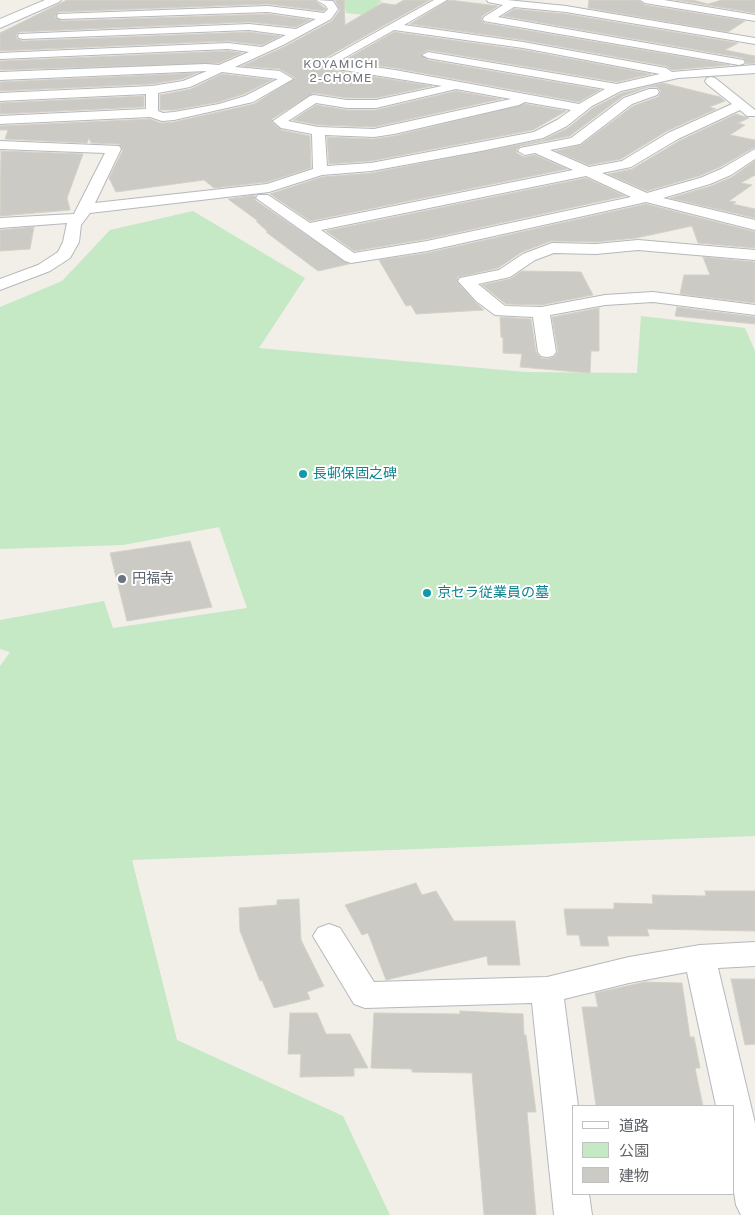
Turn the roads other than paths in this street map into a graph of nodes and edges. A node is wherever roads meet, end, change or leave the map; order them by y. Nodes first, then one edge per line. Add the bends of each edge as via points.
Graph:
1 (55, 0) edge
2 (321, 0) edge
3 (442, 0) edge
4 (492, 0) edge
5 (645, 0) edge
6 (95, 3) dead end
7 (512, 4) junction
8 (327, 17) junction
9 (755, 18) edge
10 (55, 20) junction
11 (0, 24) edge
12 (481, 24) junction
13 (652, 24) junction
14 (393, 27) junction
15 (298, 33) junction
16 (23, 36) junction
17 (459, 36) junction
18 (616, 40) junction
19 (755, 41) edge
20 (262, 50) junction
21 (0, 55) edge
22 (582, 56) junction
23 (420, 60) junction
24 (755, 65) edge
25 (225, 68) junction
26 (755, 69) edge
27 (395, 74) junction
28 (678, 74) junction
29 (0, 76) edge
30 (755, 77) edge
31 (711, 81) junction
32 (464, 86) junction
33 (617, 88) junction
34 (152, 90) junction
35 (0, 97) edge
36 (528, 98) junction
37 (741, 105) junction
38 (580, 108) junction
39 (152, 113) junction
40 (755, 114) edge
41 (0, 120) edge
42 (318, 131) junction
43 (0, 145) edge
44 (536, 149) junction
45 (755, 153) edge
46 (320, 171) junction
47 (590, 173) junction
48 (263, 198) junction
49 (646, 198) junction
50 (226, 206) dead end
51 (80, 213) junction
52 (0, 223) edge
53 (755, 227) edge
54 (309, 228) junction
55 (719, 252) junction
56 (755, 255) edge
57 (0, 285) edge
58 (755, 310) edge
59 (541, 312) junction
60 (547, 352) dead end
61 (329, 936) dead end
62 (755, 954) edge
63 (700, 957) junction
64 (547, 990) junction
65 (734, 1105) edge
66 (735, 1112) edge
67 (755, 1205) edge
68 (573, 1215) edge

1 - 11 street
2 - 8 street via 333,9
3 - 14 street
4 - 7 street
5 - 9 street
6 - 10 street
7 - 12 street
7 - 13 street via 566,8
8 - 10 street via 260,9
8 - 15 street
10 - 16 street
12 - 17 street
12 - 18 street
13 - 18 street
13 - 19 street
14 - 17 street
14 - 27 street via 325,64
15 - 16 street via 249,27
15 - 20 street
16 - 21 street
17 - 22 street
17 - 23 street
18 - 22 street
18 - 24 street
20 - 21 street via 218,46
20 - 25 street
22 - 28 street
23 - 27 street
23 - 33 street
25 - 29 street
25 - 34 street via 186,84
25 - 39 street via 280,75 287,79 249,98 220,107 174,116 162,117
26 - 28 street
27 - 32 street
28 - 33 street
30 - 31 street
31 - 37 street
31 - 44 street via 671,86 628,101 575,141
32 - 36 street
32 - 42 street via 376,104 314,99 279,121
33 - 38 street
34 - 35 street
34 - 39 street
36 - 38 street
36 - 42 street via 394,130 374,133
37 - 40 street
37 - 47 street via 673,136 626,164
38 - 46 street via 562,123 538,135 371,167
39 - 41 street
42 - 46 street
43 - 51 street via 114,149
44 - 47 street
44 - 48 street via 383,177 338,181
45 - 49 street via 705,181
46 - 51 street via 269,188
47 - 49 street
47 - 54 street
48 - 50 street
48 - 54 street
49 - 53 street
49 - 54 street via 428,246 350,258
51 - 52 street
51 - 57 street via 72,225 71,242 64,255 44,268
53 - 55 street
55 - 56 street
55 - 59 street via 638,246 552,248 529,257 504,274 466,280 501,311
58 - 59 street via 653,297 606,300
59 - 60 street
61 - 64 street via 366,995
62 - 63 street
63 - 64 street
63 - 65 street
64 - 68 street
66 - 67 street

